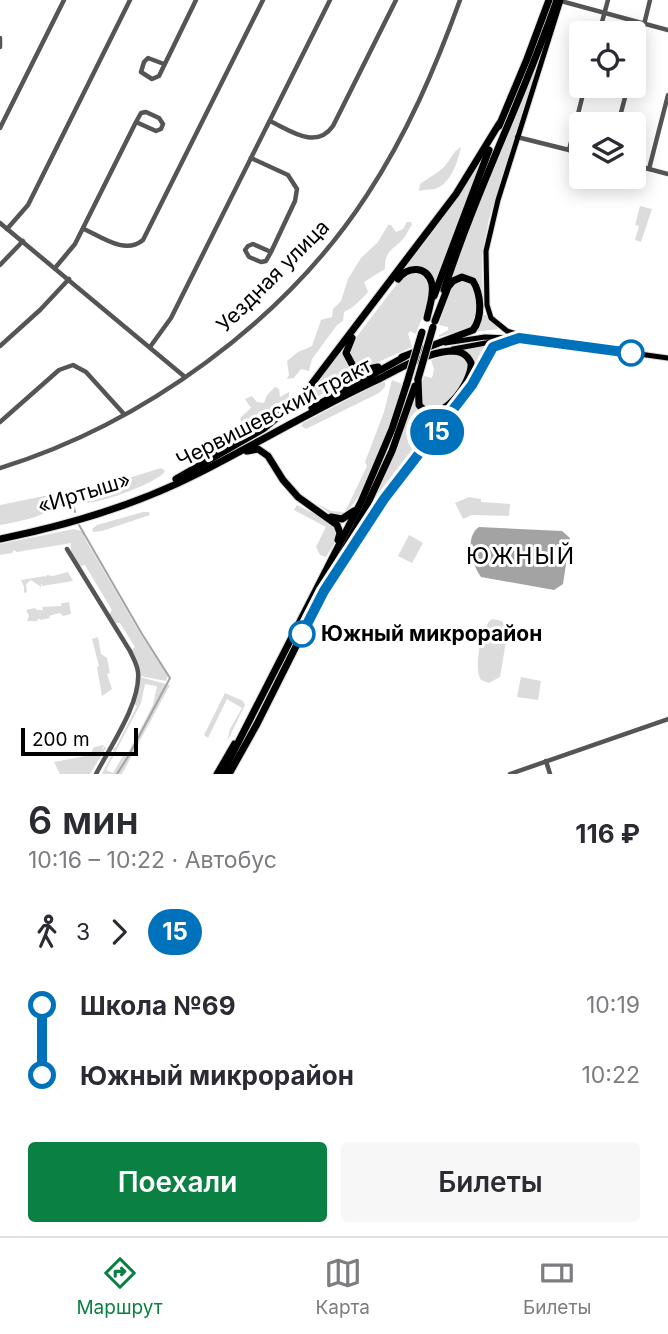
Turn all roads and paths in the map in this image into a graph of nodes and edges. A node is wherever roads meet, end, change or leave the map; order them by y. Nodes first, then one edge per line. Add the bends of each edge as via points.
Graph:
1 (64, 0) edge
2 (131, 0) edge
3 (196, 0) edge
4 (263, 0) edge
5 (330, 0) edge
6 (396, 0) edge
7 (460, 0) edge
8 (542, 0) edge
9 (549, 0) edge
10 (559, 0) edge
11 (608, 0) edge
12 (650, 0) edge
13 (603, 13) junction
14 (542, 20) junction
15 (601, 21) edge
16 (634, 21) edge
17 (646, 21) edge
18 (646, 24) edge
19 (668, 30) edge
20 (0, 38) edge
21 (0, 47) edge
22 (164, 64) junction
23 (668, 94) edge
24 (270, 121) junction
25 (136, 122) junction
26 (499, 124) junction
27 (0, 128) edge
28 (517, 137) junction
29 (569, 150) edge
30 (251, 158) junction
31 (646, 168) edge
32 (649, 169) junction
33 (668, 174) edge
34 (0, 223) edge
35 (7, 229) junction
36 (84, 229) junction
37 (23, 241) junction
38 (271, 252) junction
39 (0, 265) edge
40 (55, 268) junction
41 (69, 279) junction
42 (427, 318) junction
43 (434, 324) junction
44 (517, 339) junction
45 (533, 339) junction
46 (0, 346) edge
47 (149, 347) junction
48 (437, 349) junction
49 (406, 356) junction
50 (668, 358) edge
51 (185, 377) junction
52 (418, 379) junction
53 (124, 414) junction
54 (0, 422) edge
55 (287, 426) junction
56 (271, 460) junction
57 (0, 468) edge
58 (176, 479) junction
59 (163, 491) junction
60 (361, 502) junction
61 (322, 514) junction
62 (0, 536) edge
63 (67, 549) dead end
64 (331, 560) junction
65 (324, 591) junction
66 (248, 719) junction
67 (668, 719) edge
68 (546, 761) junction
69 (96, 774) edge
70 (216, 774) edge
71 (222, 774) edge
72 (231, 774) edge
73 (510, 774) edge
74 (550, 774) edge

1 - 27 street
2 - 35 street via 28,205
3 - 22 street
4 - 36 street via 143,240 121,246
5 - 24 street
6 - 24 street via 327,134 307,138
7 - 51 street, Уездная улица via 412,117 342,231 273,305
8 - 14 street
9 - 14 highway
10 - 13 street
10 - 28 main road
10 - 43 highway via 459,243
11 - 13 street
12 - 17 street
13 - 15 street
13 - 16 street
14 - 26 highway
18 - 19 street
20 - 21 street
22 - 22 street via 148,58 141,72 155,79
23 - 32 street
24 - 30 street
25 - 25 street via 156,131 163,124 146,112
25 - 36 street
26 - 42 highway
26 - 58 highway via 456,194 300,398 263,429
28 - 29 street
28 - 45 main road via 488,236 487,305 500,327
30 - 38 street via 288,175 297,189
30 - 47 street via 171,318
31 - 32 street
32 - 33 street
34 - 35 street
35 - 37 street
36 - 40 street
37 - 39 street
37 - 40 street
38 - 38 street via 253,244 245,250 261,262
40 - 41 street
41 - 46 street
41 - 47 street
42 - 49 highway via 431,281 422,271 407,270 351,340 346,353 353,366 364,370
42 - 60 highway, bridge via 392,429
43 - 48 highway via 451,284 459,277 471,278 479,296 476,326
43 - 52 highway, bridge
44 - 45 main road
44 - 48 main road via 485,337
44 - 65 main road via 491,349 477,378 384,499
45 - 50 main road
47 - 51 street
48 - 49 highway
48 - 52 highway via 464,353 472,366 468,379 445,408 434,413 421,409
48 - 55 highway, Червишевский тракт
49 - 58 highway, Червишевский тракт
51 - 53 street, Уездная улица
52 - 65 highway via 392,452
53 - 54 street via 86,372 73,365 59,370
53 - 57 street, Уездная улица via 59,447
55 - 56 highway via 270,440
55 - 59 highway, Червишевский тракт
56 - 59 highway via 261,450 250,449
56 - 61 highway via 293,492
58 - 62 highway, «Иртыш» via 96,511
59 - 62 highway, «Иртыш» via 76,522
60 - 61 highway via 345,519
60 - 64 highway
61 - 64 highway via 339,530
63 - 69 street via 138,669 133,701
64 - 66 highway
65 - 72 highway
66 - 70 main road
66 - 71 highway
67 - 68 street
68 - 73 street
68 - 74 street

